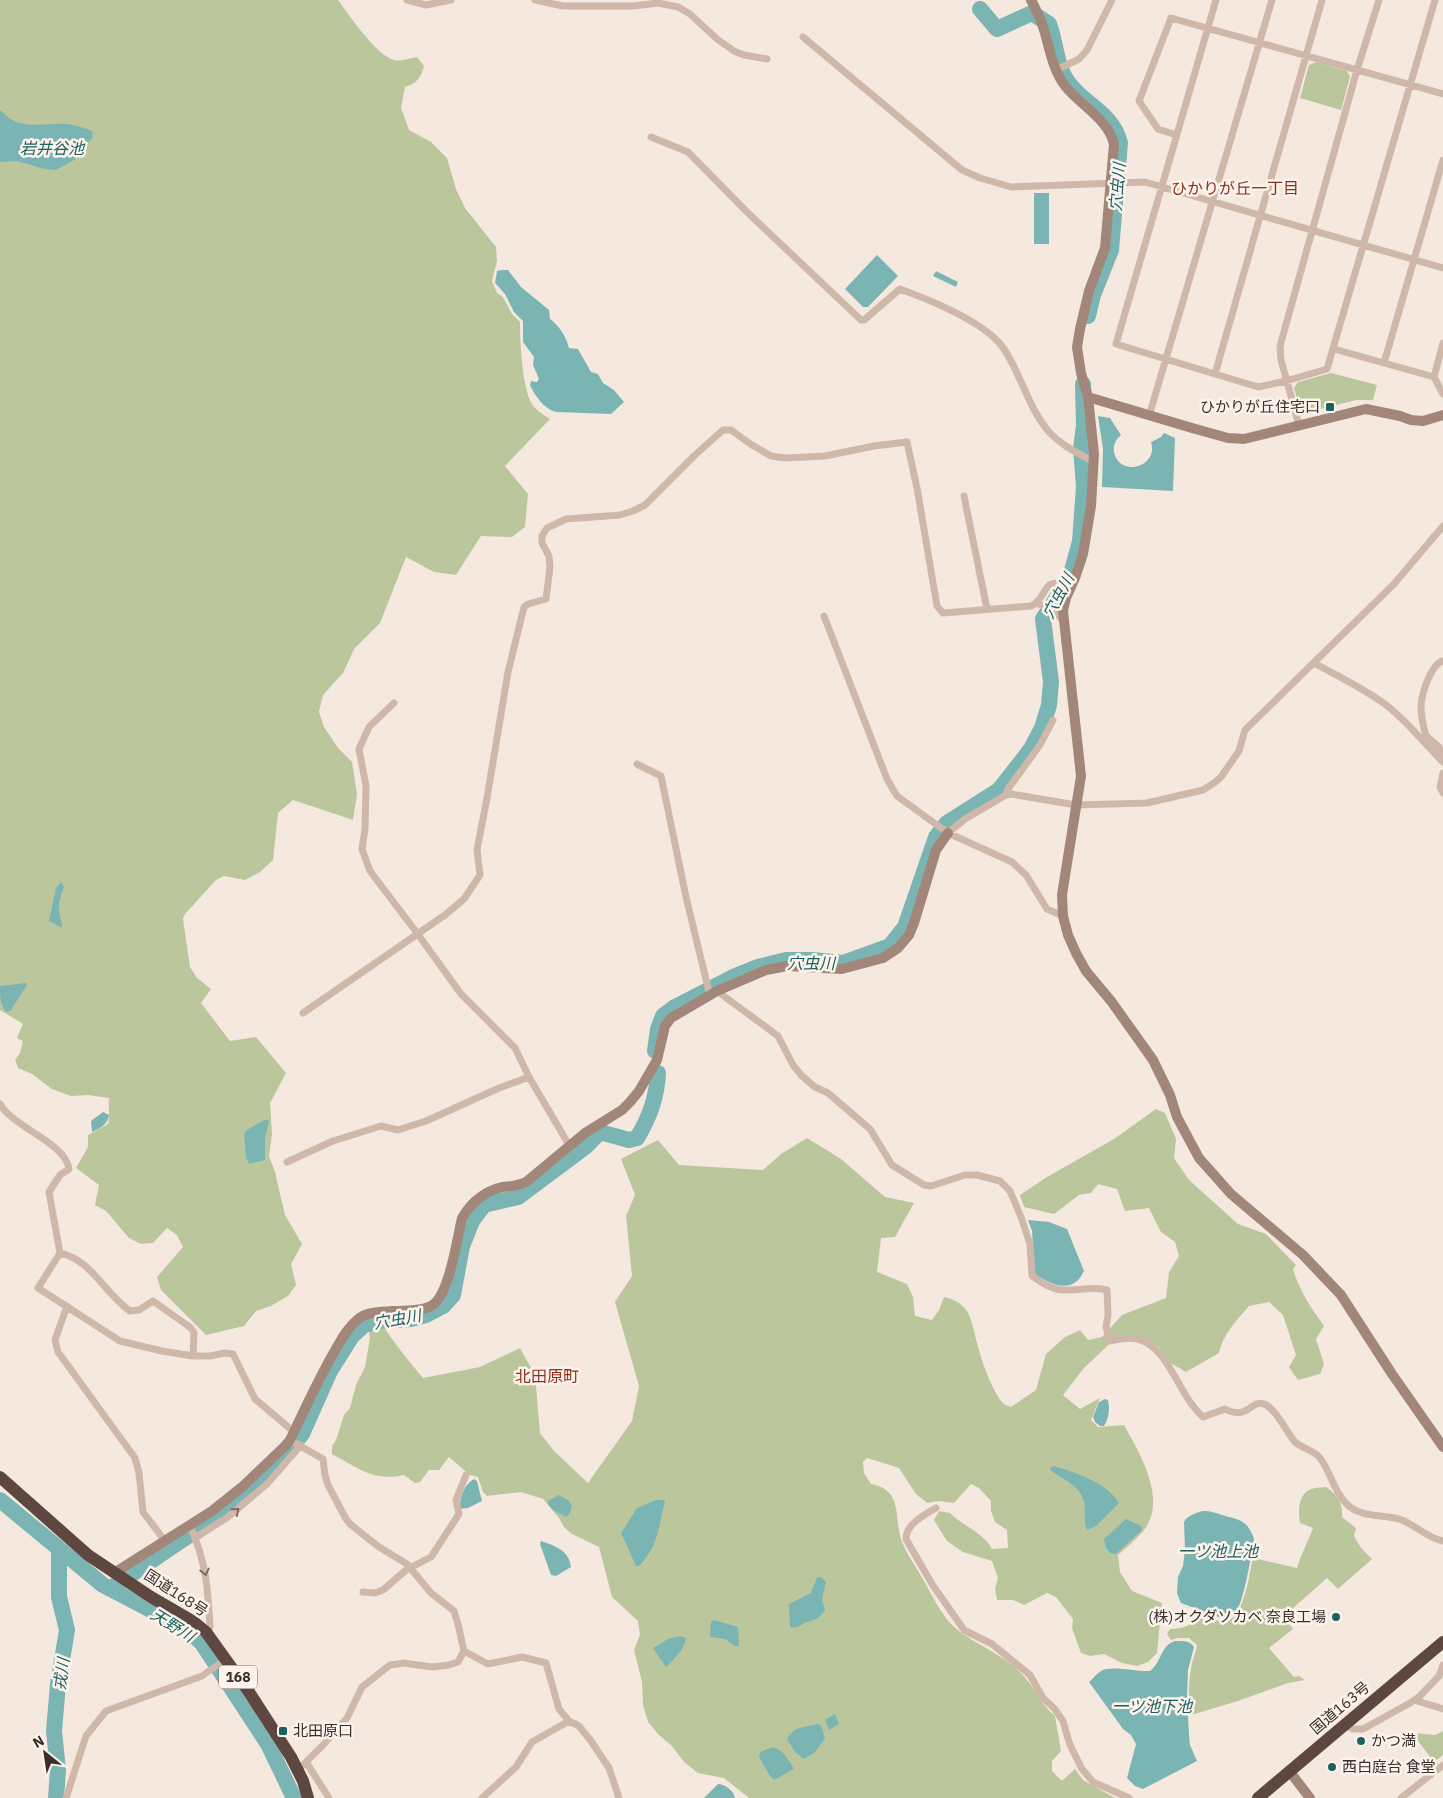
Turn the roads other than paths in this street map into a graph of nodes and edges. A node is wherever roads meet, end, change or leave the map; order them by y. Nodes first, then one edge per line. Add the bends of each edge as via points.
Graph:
1 (407, 0) edge
2 (452, 0) edge
3 (535, 0) edge
4 (1031, 0) edge
5 (1112, 0) edge
6 (1216, 0) edge
7 (1272, 0) edge
8 (1322, 0) edge
9 (1379, 0) edge
10 (1435, 0) edge
11 (1208, 28) junction
12 (803, 37) dead end
13 (1259, 42) junction
14 (1306, 56) junction
15 (767, 59) dead end
16 (1056, 70) junction
17 (1357, 70) junction
18 (1411, 85) junction
19 (1443, 94) edge
20 (1176, 135) junction
21 (651, 137) dead end
22 (1443, 160) edge
23 (1111, 183) junction
24 (1162, 187) junction
25 (1212, 202) junction
26 (1261, 215) junction
27 (1312, 230) junction
28 (1364, 246) junction
29 (1413, 260) junction
30 (1443, 269) edge
31 (1443, 343) edge
32 (1334, 349) junction
33 (1166, 359) junction
34 (1384, 363) junction
35 (1215, 374) junction
36 (1434, 377) junction
37 (1286, 381) junction
38 (1443, 394) edge
39 (1088, 397) junction
40 (1443, 415) edge
41 (1149, 416) junction
42 (1299, 424) junction
43 (1094, 462) junction
44 (964, 496) dead end
45 (1443, 526) edge
46 (1072, 586) junction
47 (1036, 604) junction
48 (987, 609) junction
49 (824, 616) dead end
50 (1063, 621) junction
51 (1443, 661) edge
52 (1314, 663) junction
53 (394, 703) dead end
54 (1053, 720) dead end
55 (1443, 756) edge
56 (1443, 762) edge
57 (637, 764) dead end
58 (1443, 773) edge
59 (1443, 793) edge
60 (1006, 795) junction
61 (1076, 805) junction
62 (948, 833) junction
63 (1063, 916) junction
64 (418, 933) junction
65 (714, 994) junction
66 (303, 1013) dead end
67 (528, 1077) junction
68 (0, 1104) edge
69 (569, 1145) junction
70 (287, 1162) dead end
71 (60, 1253) junction
72 (66, 1306) junction
73 (193, 1356) junction
74 (292, 1436) junction
75 (301, 1445) junction
76 (1443, 1446) edge
77 (466, 1475) dead end
78 (0, 1477) edge
79 (936, 1508) dead end
80 (190, 1526) junction
81 (195, 1538) junction
82 (165, 1541) junction
83 (1443, 1541) edge
84 (411, 1568) junction
85 (114, 1573) junction
86 (363, 1592) dead end
87 (206, 1632) junction
88 (1443, 1642) edge
89 (464, 1651) junction
90 (226, 1659) junction
91 (1443, 1665) edge
92 (1414, 1700) junction
93 (1443, 1709) edge
94 (569, 1721) junction
95 (1344, 1725) junction
96 (1443, 1765) edge
97 (302, 1766) junction
98 (1290, 1772) junction
99 (66, 1798) edge
100 (308, 1798) edge
101 (329, 1798) edge
102 (482, 1798) edge
103 (619, 1798) edge
104 (1129, 1798) edge
105 (1258, 1798) edge
106 (1310, 1798) edge
107 (1400, 1798) edge

1 - 2 street via 426,5
3 - 15 street via 563,6 658,3 678,7 734,51
4 - 16 street via 1041,20
5 - 16 street via 1087,50 1079,59
6 - 11 street
7 - 13 street
8 - 14 street
9 - 17 street
10 - 18 street
11 - 13 street
11 - 20 street
11 - 20 street via 1171,18 1139,101 1158,129
12 - 23 street via 962,170 1011,187
13 - 14 street
13 - 25 street
14 - 17 street
14 - 26 street
16 - 23 street via 1074,96 1112,135
17 - 18 street
17 - 27 street
18 - 19 street
18 - 28 street
20 - 24 street
21 - 43 street via 688,152 861,320 900,289 958,315 991,336 1005,350 1048,432 1063,445
22 - 29 street
23 - 24 street via 1146,182
23 - 39 street via 1105,248 1089,291 1077,348
24 - 25 street
24 - 33 street via 1116,344
25 - 26 street
25 - 33 street
26 - 27 street
26 - 35 street
27 - 28 street
27 - 37 street via 1280,346
28 - 29 street
28 - 32 street
29 - 30 street
29 - 34 street
31 - 36 street
32 - 34 street
32 - 37 street via 1327,369
33 - 35 street
33 - 41 street
34 - 36 street
35 - 37 street via 1258,386
36 - 38 street
37 - 42 street
39 - 41 street
39 - 43 street
40 - 42 street via 1423,421 1366,409
41 - 42 street via 1228,438 1244,439
43 - 46 street via 1087,534
44 - 48 street
45 - 52 street via 1394,584
46 - 47 street via 1052,583
46 - 50 street
47 - 48 street
47 - 50 street via 1057,613
48 - 64 street via 943,613 937,606 907,442 825,456 785,458 771,456 730,430 723,430 645,505 634,511 607,516 566,519 547,528 542,536 550,567 546,599 524,608 508,672 477,850 480,875 464,899
49 - 62 street via 896,796
50 - 61 street via 1081,776
51 - 55 street via 1431,672 1421,706 1426,736 1439,747
52 - 56 street via 1386,705
52 - 61 street via 1245,730 1239,751 1214,784 1203,790 1148,803
53 - 64 street via 369,727 359,749 366,786 362,849 370,871
54 - 60 street
57 - 65 street via 661,776 686,897
58 - 59 street via 1440,787
60 - 61 street
60 - 62 street via 964,819
61 - 63 street via 1062,895
62 - 63 street via 1012,862 1026,876 1047,909
62 - 65 street via 936,850 909,935 889,955 842,969 787,966 766,970
63 - 76 street via 1068,935 1086,971 1112,1001 1153,1060 1199,1158 1231,1194 1303,1255 1342,1295
64 - 66 street
64 - 67 street via 461,994 515,1048
65 - 69 street via 671,1018 665,1026 657,1060 639,1091 622,1110
65 - 83 street via 778,1036 802,1076 828,1093 870,1129 892,1165 924,1185 971,1175 1000,1181 1010,1191 1021,1217 1030,1244 1032,1276 1063,1290 1106,1290 1106,1328 1110,1341 1138,1339 1152,1345 1192,1406 1203,1417 1225,1409 1241,1414 1264,1404 1302,1448 1320,1457 1333,1486 1351,1507 1362,1513 1402,1520
67 - 69 street
67 - 70 street via 426,1121 398,1130 382,1126 333,1141
68 - 71 street via 5,1112 38,1137 57,1147 69,1164 69,1169 60,1175 49,1192
69 - 74 street via 526,1182 485,1194 466,1211 446,1287 437,1302 417,1310 372,1312 347,1329
71 - 72 street via 38,1288
71 - 73 street via 82,1262 130,1311 139,1310 153,1301 191,1328 194,1333
72 - 73 street via 120,1341
72 - 82 street via 55,1340 58,1352 135,1458 143,1512
73 - 74 street via 233,1354 255,1399
74 - 75 street
74 - 80 street via 242,1487
81 -> 75 street via 228,1517 267,1484
75 - 84 street via 323,1459 328,1485 350,1524
77 - 84 street via 456,1500 459,1514 431,1557
78 - 85 highway, 国道168号 / 168 via 88,1555
79 - 104 street via 906,1532 906,1539 932,1584 964,1630 992,1644 1030,1675 1043,1698 1063,1721 1070,1745 1088,1778
80 - 81 street
80 - 82 street
81 -> 87 street via 208,1584 210,1627
82 - 85 street
84 - 86 street via 383,1590
84 - 89 street via 431,1593 454,1611
85 - 87 highway, 国道168号 / 168
87 - 90 highway, 国道168号 / 168
88 - 95 highway, 国道163号
89 - 94 street via 488,1664 522,1657 546,1663 559,1709
89 - 97 street via 458,1662 449,1666 390,1665 362,1687 347,1718
90 - 97 highway, 国道168号 / 168
90 - 99 street via 202,1676 106,1711 86,1736
91 - 92 street via 1439,1676
92 - 93 street
92 - 95 street via 1363,1729
94 - 102 street via 532,1742 516,1767
94 - 103 street via 579,1726 600,1754 609,1768
95 - 98 highway, 国道163号
96 - 107 street
97 - 100 highway, 国道168号 / 168
97 - 101 street
98 - 105 highway, 国道163号
98 - 106 street

